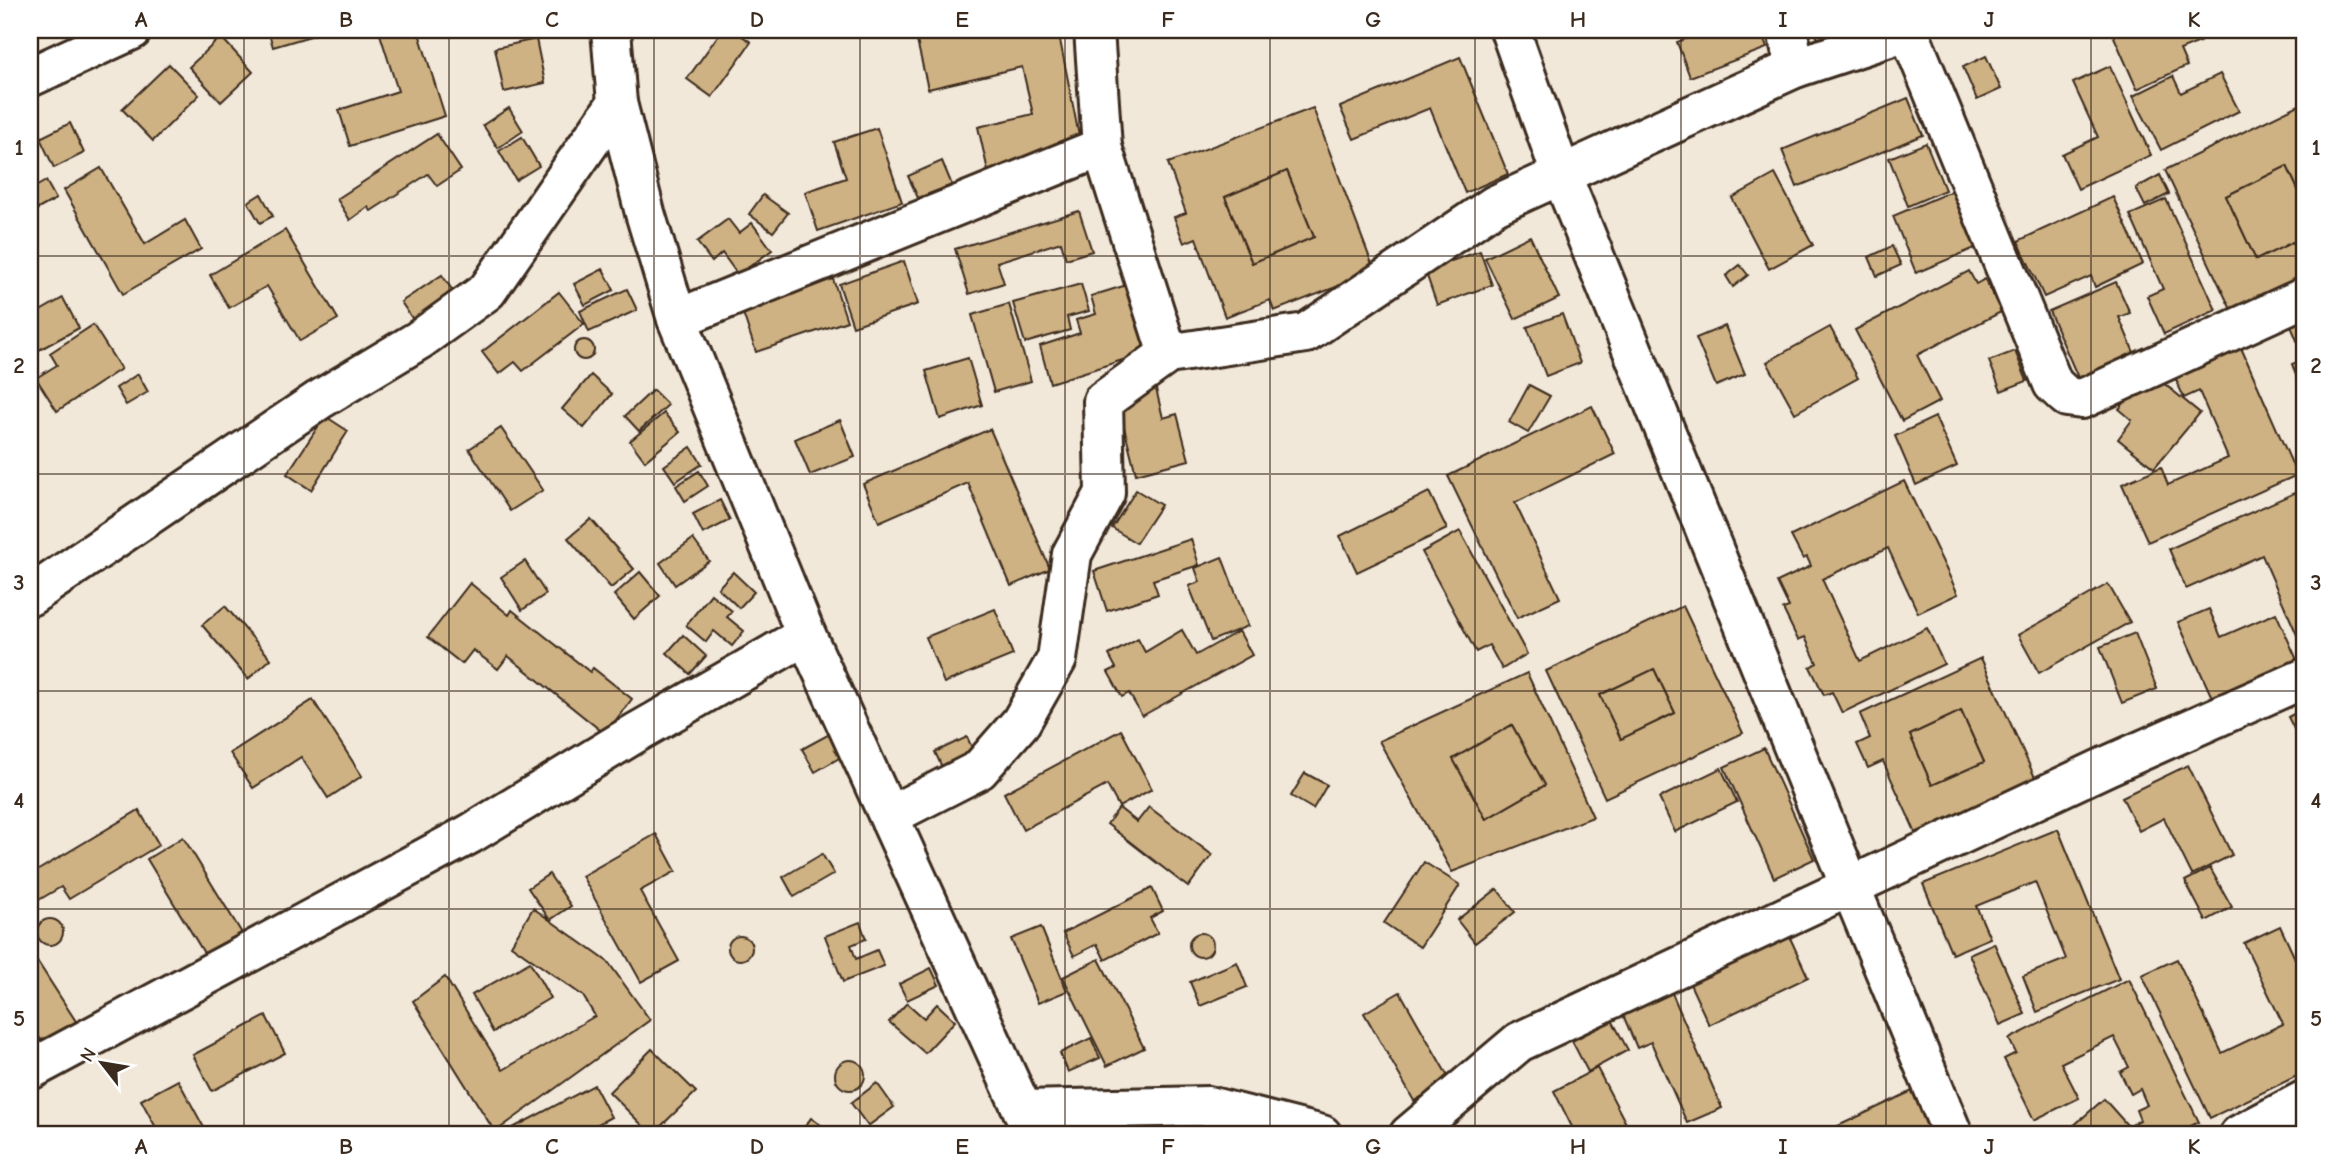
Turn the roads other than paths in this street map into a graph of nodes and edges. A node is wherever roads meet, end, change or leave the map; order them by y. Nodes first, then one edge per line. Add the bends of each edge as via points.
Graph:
1 (132, 30) edge
2 (611, 30) edge
3 (1094, 30) edge
4 (1510, 30) edge
5 (1787, 30) edge
6 (1909, 30) edge
7 (1795, 68) junction
8 (30, 77) edge
9 (617, 103) junction
10 (1102, 147) junction
11 (1561, 174) junction
12 (2305, 297) edge
13 (677, 319) junction
14 (1168, 354) junction
15 (30, 596) edge
16 (806, 635) junction
17 (2305, 678) edge
18 (889, 816) junction
19 (1850, 886) junction
20 (30, 1070) edge
21 (2305, 1100) edge
22 (1028, 1123) edge
23 (1322, 1135) edge
24 (1409, 1135) edge
25 (1953, 1135) edge
26 (2239, 1135) edge

1 - 8 street
2 - 9 street
3 - 10 street
4 - 11 street
5 - 7 street
6 - 7 street
6 - 12 street via 2053,384 2067,397 2082,399
7 - 11 street
9 - 13 street
9 - 15 street via 487,291
10 - 13 street
10 - 14 street
11 - 14 street via 1495,205 1306,333
11 - 19 street
13 - 16 street
14 - 18 street via 1103,401 1105,493 1072,554 1056,659 1021,722 979,770
16 - 18 street
16 - 20 street via 470,834
17 - 19 street
18 - 22 street
19 - 24 street via 1519,1042
19 - 25 street
21 - 26 street
22 - 23 street via 1208,1106

